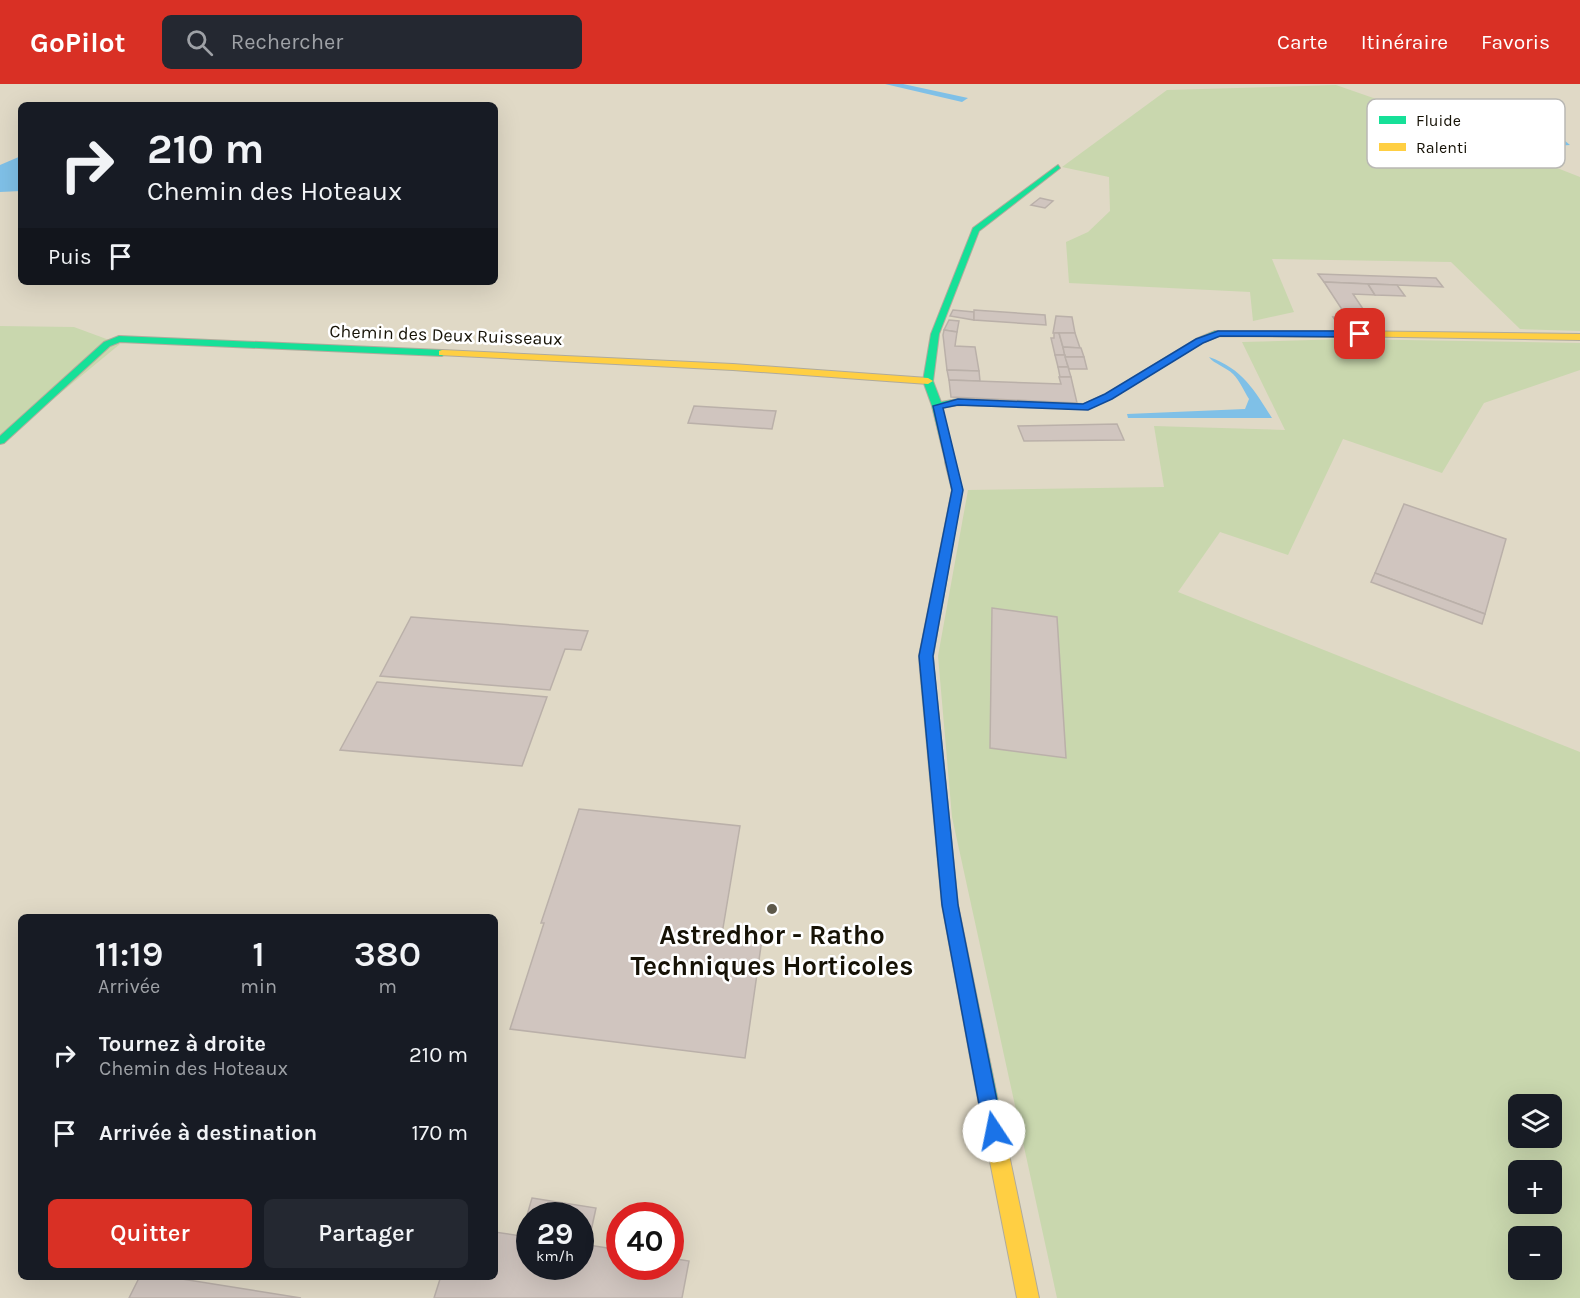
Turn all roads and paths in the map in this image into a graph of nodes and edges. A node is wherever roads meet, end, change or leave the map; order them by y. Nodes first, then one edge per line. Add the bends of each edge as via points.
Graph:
1 (1058, 167) dead end
2 (1580, 337) edge
3 (928, 381) junction
4 (938, 406) junction
5 (0, 441) edge
6 (1028, 1298) edge

1 - 3 street via 976,230 935,334
2 - 4 street via 1218,333 1085,407 958,402
3 - 4 street
3 - 5 street, Chemin des Deux Ruisseaux via 714,364 119,339 107,344
4 - 6 street via 957,490 926,656 950,905

